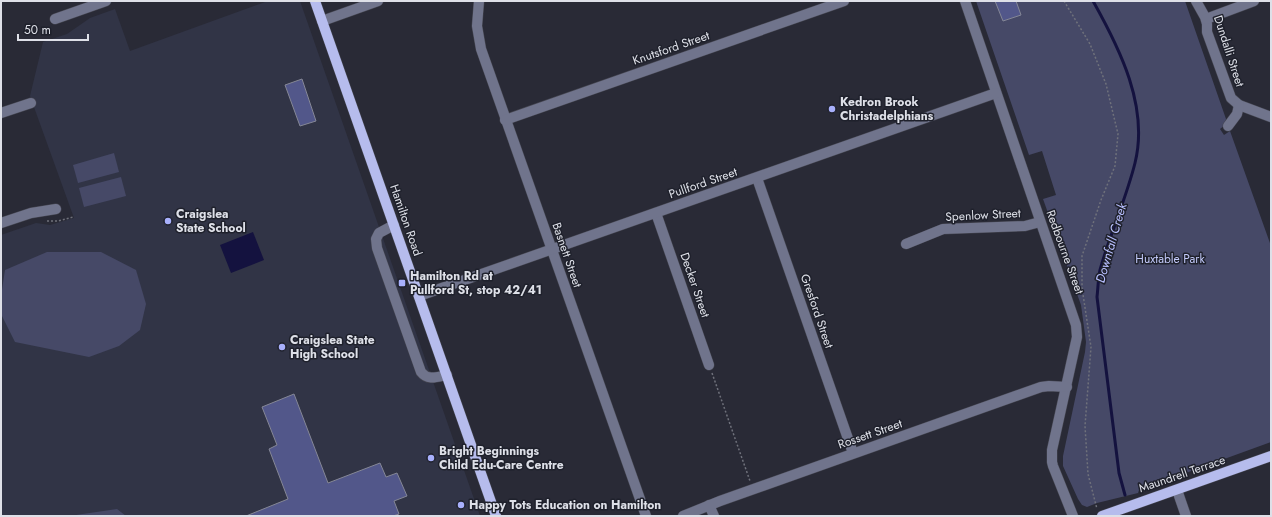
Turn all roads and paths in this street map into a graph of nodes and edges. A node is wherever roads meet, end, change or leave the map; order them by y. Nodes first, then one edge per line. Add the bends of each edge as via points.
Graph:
1 (106, 1) edge
2 (315, 1) edge
3 (378, 1) edge
4 (479, 1) edge
5 (844, 1) edge
6 (964, 1) edge
7 (1064, 1) edge
8 (1196, 1) edge
9 (1254, 1) edge
10 (55, 19) dead end
11 (1206, 19) junction
12 (322, 21) junction
13 (996, 93) junction
14 (31, 103) dead end
15 (1239, 105) junction
16 (1, 113) edge
17 (1271, 117) edge
18 (506, 120) junction
19 (1228, 126) dead end
20 (757, 178) junction
21 (56, 209) dead end
22 (656, 213) junction
23 (1040, 222) junction
24 (1, 223) edge
25 (394, 225) junction
26 (906, 244) dead end
27 (552, 250) junction
28 (419, 296) junction
29 (709, 365) joint
30 (447, 375) junction
31 (1067, 387) junction
32 (854, 453) junction
33 (1271, 456) edge
34 (753, 489) junction
35 (1177, 490) junction
36 (709, 505) junction
37 (1096, 507) dead end
38 (496, 516) edge
39 (646, 516) edge
40 (683, 516) edge
41 (714, 516) edge
42 (1073, 516) edge
43 (1102, 516) edge
44 (1186, 516) edge

1 - 10 street
2 - 12 main road, Hamilton Road
3 - 12 street
4 - 18 street, Basnett Street via 478,40
5 - 18 street, Knutsford Street
6 - 13 street, Redbourne Street
7 - 37 path via 1090,44 1106,84 1118,134 1115,166 1082,256 1082,288 1091,347 1085,426 1088,474
8 - 11 street, Dundalli Street
9 - 11 street
11 - 15 street, Dundalli Street via 1207,32 1227,89 1233,101
12 - 25 main road, Hamilton Road
13 - 20 street, Pullford Street
13 - 23 street, Redbourne Street
14 - 16 street
15 - 17 street
15 - 19 street, Dundalli Street
18 - 27 street, Basnett Street
20 - 22 street, Pullford Street
20 - 32 street, Gresford Street
21 - 24 street via 31,213
22 - 27 street, Pullford Street
22 - 29 street, Decker Street
23 - 26 street, Spenlow Street via 1025,226 943,229
23 - 31 street, Redbourne Street via 1076,325 1077,337
25 - 28 main road, Hamilton Road
25 - 30 street via 379,233 376,239 390,286 421,372 427,378
27 - 28 street, Pullford Street
27 - 39 street, Basnett Street
28 - 30 main road, Hamilton Road
29 - 34 path
30 - 38 main road, Hamilton Road
31 - 32 street, Rossett Street via 1041,387
31 - 42 street, Redbourne Street via 1052,450 1052,462
32 - 34 street, Rossett Street
33 - 35 main road, Maundrell Terrace
34 - 36 street, Rossett Street
35 - 43 main road, Maundrell Terrace
35 - 44 street
36 - 40 street, Rossett Street
36 - 41 street

